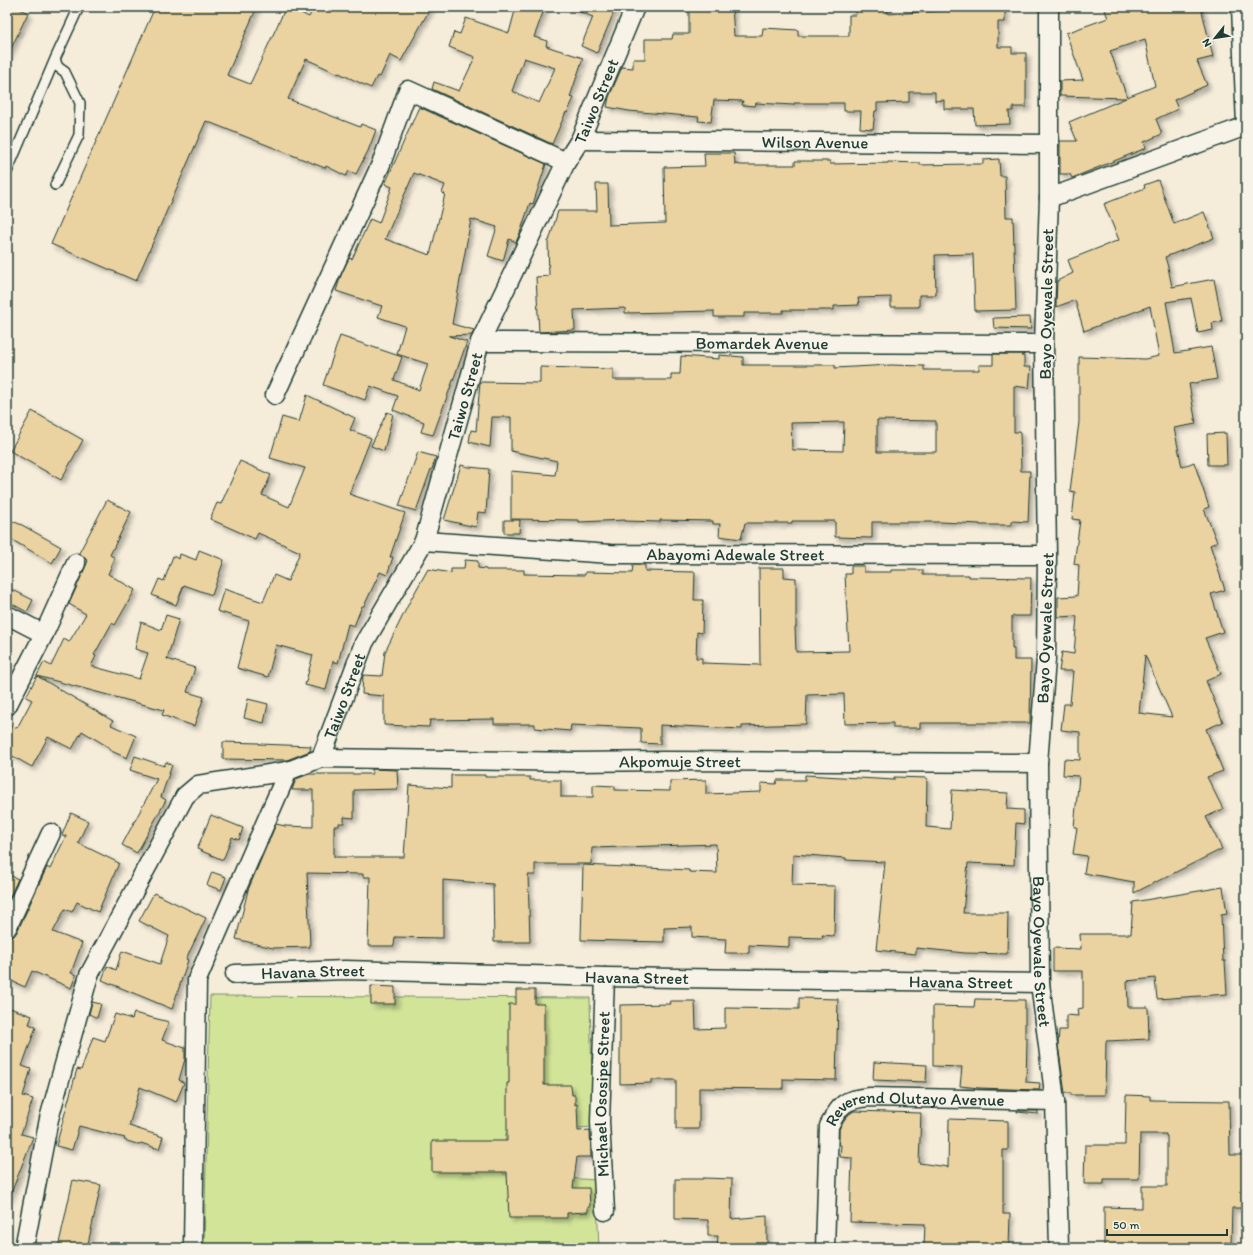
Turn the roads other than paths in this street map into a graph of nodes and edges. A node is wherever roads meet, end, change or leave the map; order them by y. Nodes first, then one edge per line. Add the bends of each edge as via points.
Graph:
1 (79, 7) edge
2 (635, 7) edge
3 (1049, 7) edge
4 (1241, 7) edge
5 (55, 59) junction
6 (1246, 125) edge
7 (580, 140) junction
8 (1049, 144) junction
9 (566, 162) junction
10 (7, 172) edge
11 (55, 185) dead end
12 (1049, 198) junction
13 (480, 342) junction
14 (1044, 344) junction
15 (275, 394) dead end
16 (424, 541) junction
17 (1048, 555) junction
18 (76, 563) dead end
19 (7, 615) edge
20 (44, 634) junction
21 (7, 706) edge
22 (321, 758) junction
23 (1038, 763) junction
24 (288, 772) junction
25 (51, 833) dead end
26 (7, 928) edge
27 (235, 974) dead end
28 (606, 977) junction
29 (1040, 983) junction
30 (1055, 1101) junction
31 (604, 1211) dead end
32 (24, 1248) edge
33 (193, 1248) edge
34 (825, 1248) edge
35 (1059, 1248) edge

1 - 5 lane
2 - 7 street, Taiwo Street
3 - 8 street, Bayo Oyewale Street
4 - 6 street
5 - 10 lane
5 - 11 lane via 58,67 65,72 80,103 79,135
6 - 12 street
7 - 8 street, Wilson Avenue
7 - 9 street, Taiwo Street
8 - 12 street, Bayo Oyewale Street
9 - 13 street, Taiwo Street
9 - 15 street via 408,90 381,164
12 - 14 street, Bayo Oyewale Street
13 - 14 street, Bomardek Avenue
13 - 16 street, Taiwo Street
14 - 17 street, Bayo Oyewale Street
16 - 17 street, Abayomi Adewale Street via 610,554
16 - 22 street, Taiwo Street via 364,642
17 - 23 street, Bayo Oyewale Street via 1046,659
18 - 20 street
19 - 20 street
20 - 21 street
22 - 23 street, Akpomuje Street via 576,762 665,760
22 - 24 street, Taiwo Street
23 - 29 street, Bayo Oyewale Street
24 - 32 street, Taiwo Street via 198,784 185,796 89,976 49,1119
24 - 33 street via 198,980
25 - 26 street
27 - 28 street, Havana Street via 345,970
28 - 29 street, Havana Street
28 - 31 street, Michael Ososipe Street via 600,1122
29 - 30 street, Bayo Oyewale Street
30 - 34 street, Reverend Olutayo Avenue via 870,1097 847,1102 837,1110 829,1126
30 - 35 street, Bayo Oyewale Street

